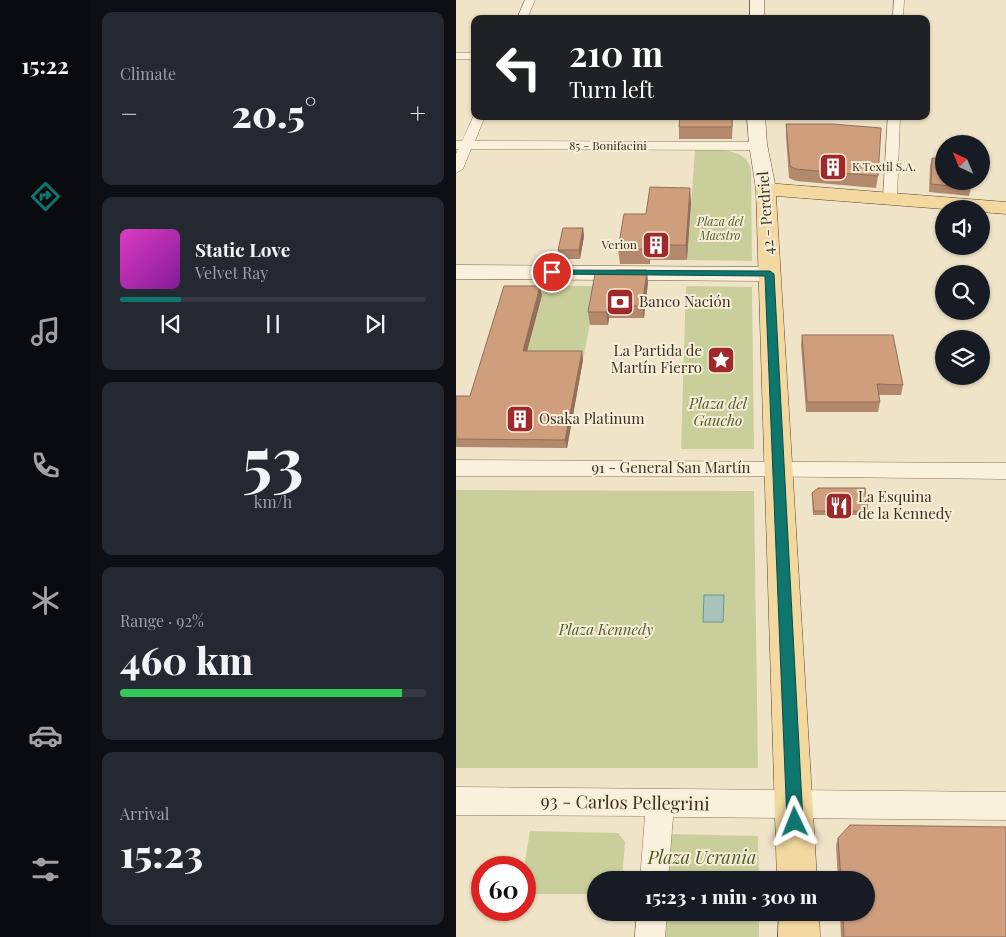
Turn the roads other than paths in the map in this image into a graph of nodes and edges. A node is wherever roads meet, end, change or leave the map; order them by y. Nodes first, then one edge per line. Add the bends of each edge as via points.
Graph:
1 (530, 0) edge
2 (757, 0) edge
3 (899, 0) edge
4 (524, 15) edge
5 (757, 15) edge
6 (898, 15) edge
7 (456, 56) edge
8 (471, 56) edge
9 (477, 120) edge
10 (756, 120) edge
11 (894, 120) edge
12 (461, 145) edge
13 (760, 146) junction
14 (456, 169) edge
15 (766, 189) junction
16 (890, 198) junction
17 (1006, 208) edge
18 (456, 272) edge
19 (770, 274) junction
20 (456, 468) edge
21 (779, 468) junction
22 (1006, 471) edge
23 (456, 801) edge
24 (795, 803) junction
25 (660, 804) junction
26 (1006, 806) edge
27 (655, 871) edge
28 (797, 871) edge
29 (651, 921) edge
30 (798, 921) edge
31 (650, 937) edge
32 (799, 937) edge

1 - 4 street
2 - 5 street
3 - 6 street
7 - 8 street
9 - 12 street
10 - 13 street, 42 - Perdriel via 756,137
11 - 16 street
12 - 13 street, 85 - Bonifacini
12 - 14 street
13 - 15 street, 42 - Perdriel
15 - 16 main road
15 - 19 main road, 42 - Perdriel
16 - 17 main road
18 - 19 street
19 - 21 main road, 42 - Perdriel
20 - 21 street, 91 - General San Martín
21 - 22 street, 91 - General San Martín
21 - 24 main road, 42 - Perdriel
23 - 25 street, 93 - Carlos Pellegrini
24 - 25 street, 93 - Carlos Pellegrini
24 - 26 street, 93 - Carlos Pellegrini
24 - 28 main road, 42 - Perdriel
25 - 27 street
29 - 31 street
30 - 32 main road

